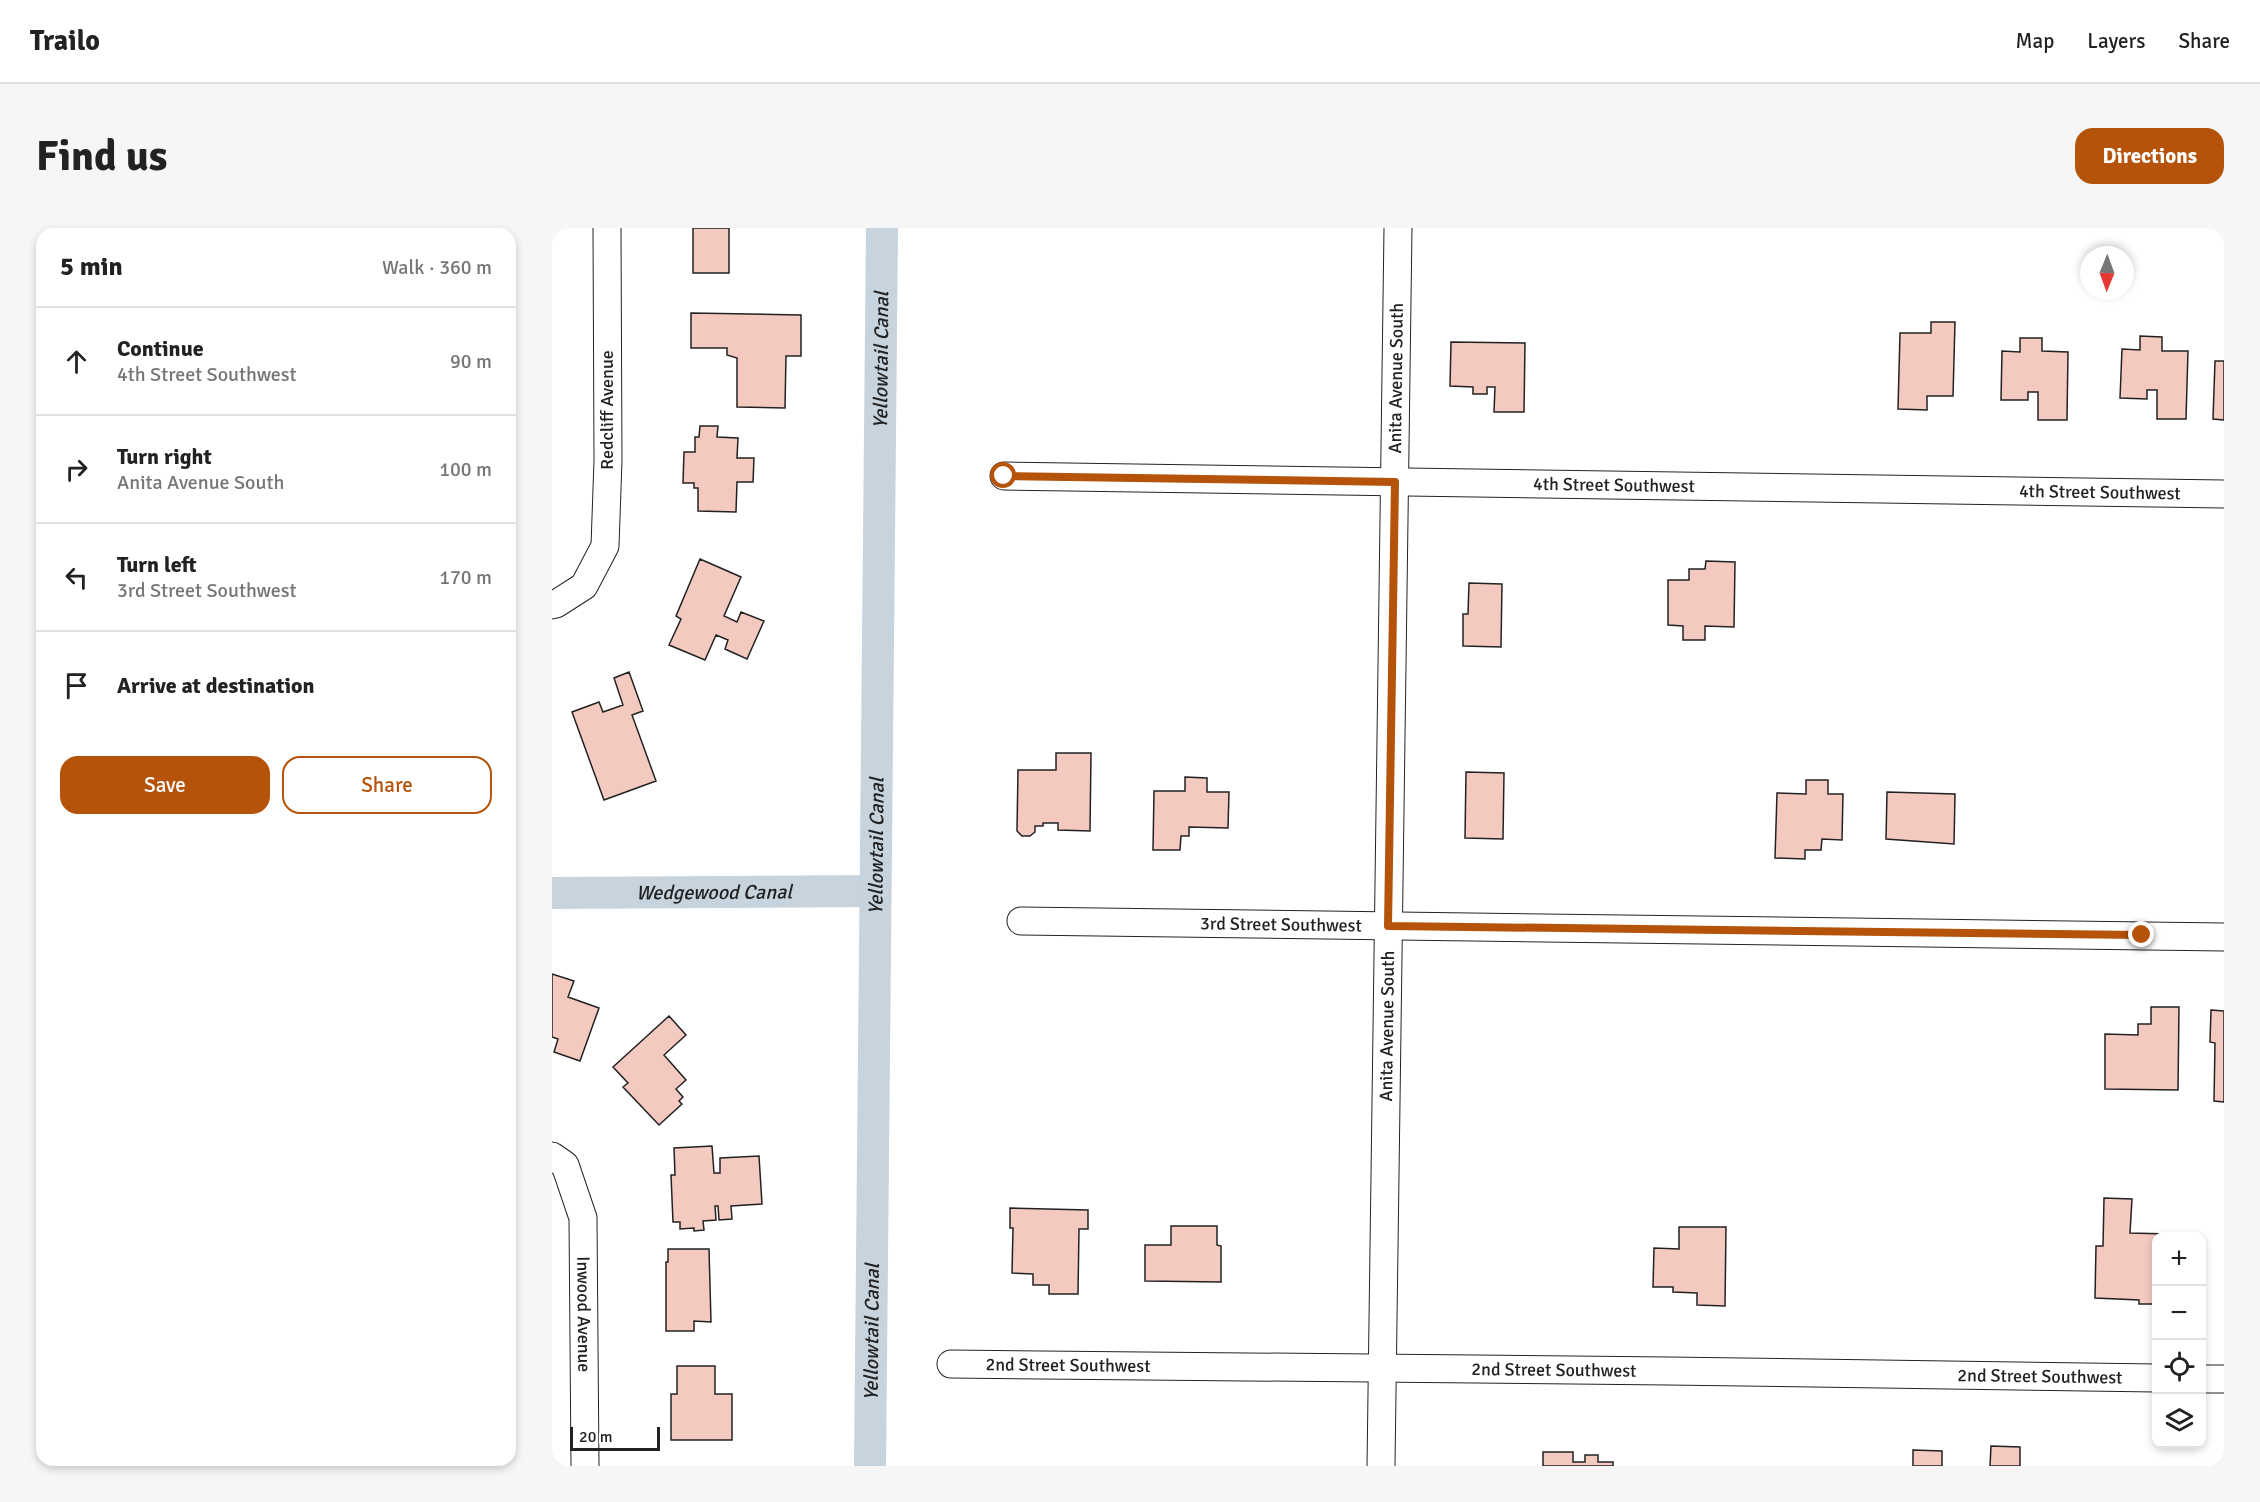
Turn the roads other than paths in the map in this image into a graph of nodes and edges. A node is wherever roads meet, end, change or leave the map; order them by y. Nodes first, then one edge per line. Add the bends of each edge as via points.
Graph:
1 (607, 228) edge
2 (1398, 228) edge
3 (1004, 476) dead end
4 (1395, 482) junction
5 (2224, 494) edge
6 (552, 604) edge
7 (1021, 921) dead end
8 (1388, 926) junction
9 (2224, 937) edge
10 (559, 1160) edge
11 (951, 1364) dead end
12 (1383, 1369) junction
13 (2152, 1378) edge
14 (2206, 1379) edge
15 (2224, 1380) edge
16 (585, 1466) edge
17 (1381, 1466) edge

1 - 6 street, Redcliff Avenue via 605,546 584,586
2 - 4 street, Anita Avenue South
3 - 4 street, 4th Street Southwest
4 - 5 street, 4th Street Southwest
4 - 8 street, Anita Avenue South
7 - 8 street, 3rd Street Southwest
8 - 9 street, 3rd Street Southwest
8 - 12 street, Anita Avenue South
10 - 16 street, Inwood Avenue via 584,1218
11 - 12 street, 2nd Street Southwest
12 - 13 street, 2nd Street Southwest
12 - 17 street, Anita Avenue South
14 - 15 street

